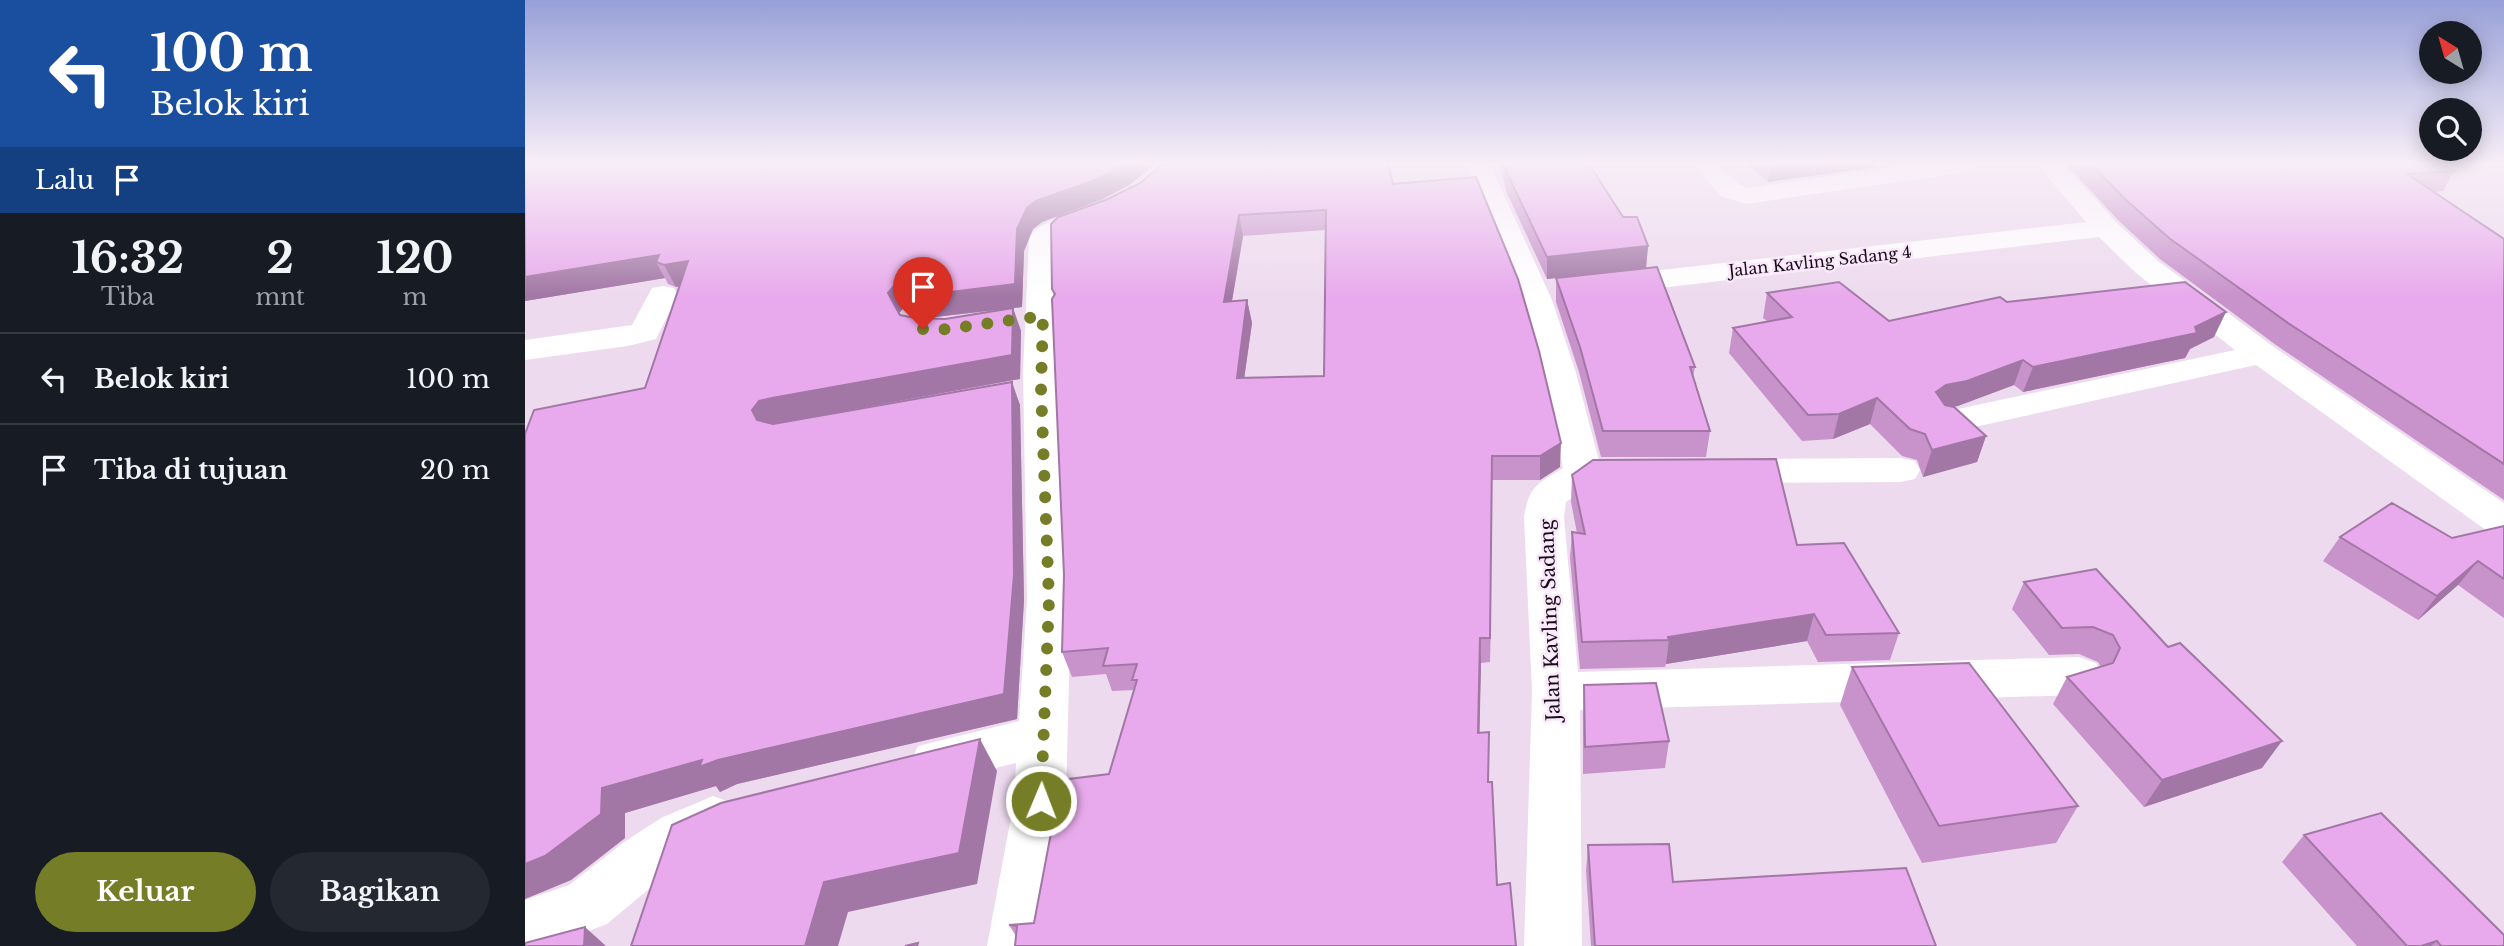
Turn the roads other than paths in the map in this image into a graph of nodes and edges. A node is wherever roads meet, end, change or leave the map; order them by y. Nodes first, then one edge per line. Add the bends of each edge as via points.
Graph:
1 (1107, 208) edge
2 (1505, 208) edge
3 (2089, 208) edge
4 (2106, 228) junction
5 (1556, 290) junction
6 (663, 295) dead end
7 (525, 350) edge
8 (2262, 354) junction
9 (1952, 421) edge
10 (1902, 470) dead end
11 (1694, 471) edge
12 (2504, 523) edge
13 (2079, 676) edge
14 (1556, 692) junction
15 (1042, 736) junction
16 (893, 771) edge
17 (763, 803) edge
18 (525, 928) edge
19 (1016, 946) edge
20 (1553, 946) edge

1 - 15 street via 1043,237 1030,318 1028,390 1049,600
2 - 5 street, Jalan Kavling Sadang
3 - 4 street
4 - 5 street, Jalan Kavling Sadang 4
4 - 8 street via 2147,267
5 - 14 street, Jalan Kavling Sadang via 1556,361 1597,472 1547,496 1544,517
6 - 7 street via 645,332
8 - 9 street
8 - 12 street
10 - 11 street
13 - 14 street
14 - 20 street, Jalan Kavling Sadang
15 - 16 street
15 - 19 street via 1041,801
17 - 18 street via 680,835 587,905

